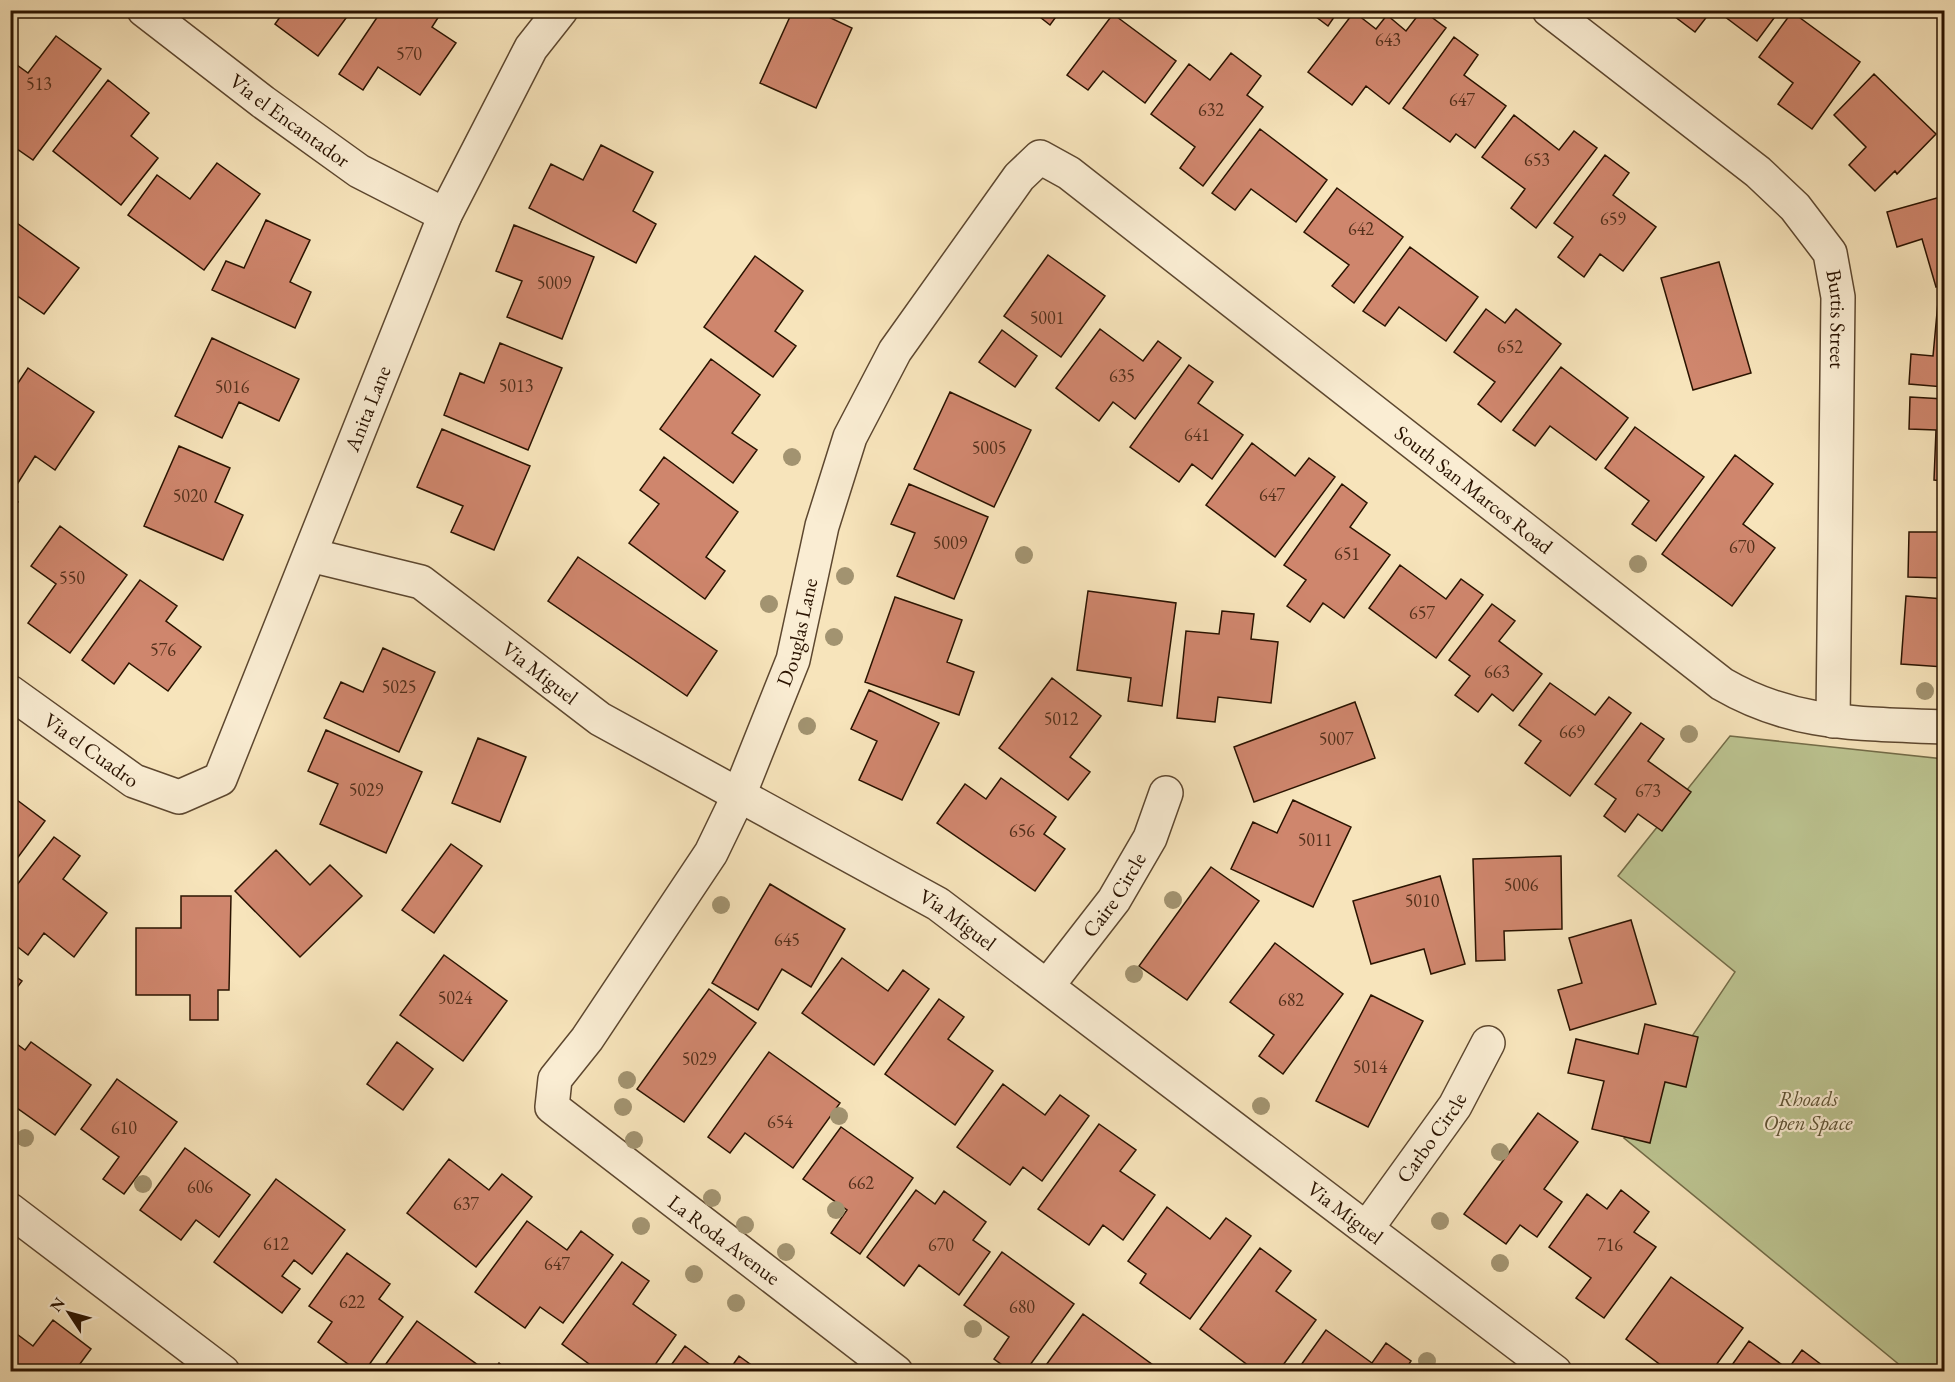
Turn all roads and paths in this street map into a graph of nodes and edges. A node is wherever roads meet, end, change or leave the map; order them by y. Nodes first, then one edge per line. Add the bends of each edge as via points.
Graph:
1 (144, 10) edge
2 (561, 10) edge
3 (1549, 10) edge
4 (1040, 158) joint
5 (446, 215) junction
6 (310, 555) junction
7 (10, 692) edge
8 (1833, 721) junction
9 (1944, 728) edge
10 (1166, 793) dead end
11 (739, 795) junction
12 (179, 797) joint
13 (1048, 986) junction
14 (1488, 1043) dead end
15 (552, 1107) joint
16 (10, 1210) edge
17 (1366, 1228) junction
18 (223, 1371) edge
19 (896, 1371) edge
20 (1555, 1371) edge

1 - 5 street, Via el Encantador via 359,171
2 - 5 street, Anita Lane via 531,48
3 - 8 street, Burtis Street via 1758,172 1795,207 1830,253 1838,297
4 - 8 street, South San Marcos Road via 1069,173 1722,684 1751,701 1782,712
4 - 11 street, Douglas Lane via 1019,177 895,351 850,437 822,526 793,660
5 - 6 street, Anita Lane
6 - 11 street, Via Miguel via 421,582 600,719
6 - 12 street, Anita Lane via 220,779
7 - 12 street, Via el Cuadro via 134,781
8 - 9 street, South San Marcos Road
10 - 13 street, Caire Circle via 1150,838 1114,900
11 - 13 street, Via Miguel via 938,904
11 - 15 street, Douglas Lane via 711,853 587,1039 555,1079
13 - 17 street, Via Miguel
14 - 17 street, Carbo Circle via 1455,1106
15 - 19 street, La Roda Avenue
16 - 18 street
17 - 20 street, Via Miguel

